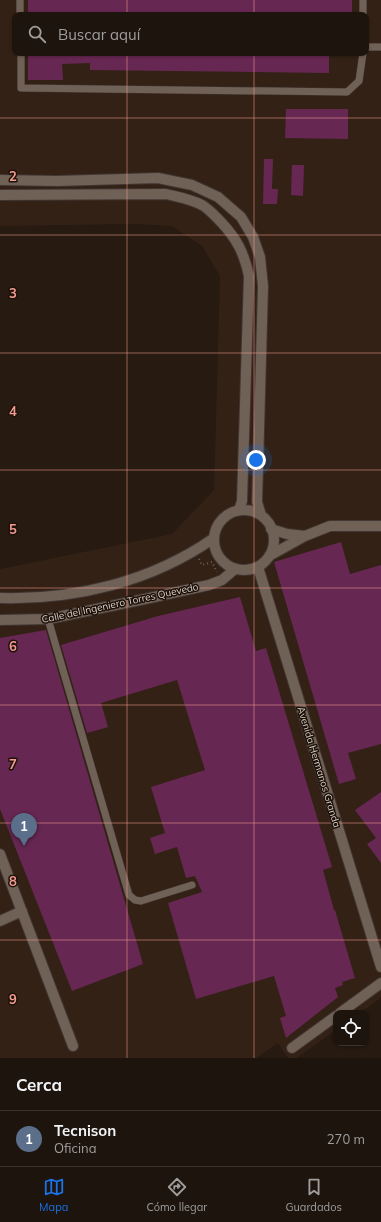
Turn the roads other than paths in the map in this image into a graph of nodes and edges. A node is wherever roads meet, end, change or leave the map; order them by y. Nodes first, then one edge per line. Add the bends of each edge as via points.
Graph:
1 (20, 0) edge
2 (363, 0) edge
3 (20, 12) edge
4 (363, 12) edge
5 (369, 47) edge
6 (381, 47) edge
7 (21, 56) edge
8 (363, 56) edge
9 (0, 180) edge
10 (0, 195) edge
11 (239, 510) junction
12 (261, 515) junction
13 (381, 526) edge
14 (272, 529) junction
15 (305, 536) junction
16 (214, 538) junction
17 (269, 556) junction
18 (258, 567) junction
19 (235, 569) junction
20 (1, 599) edge
21 (48, 619) junction
22 (0, 620) edge
23 (0, 854) edge
24 (192, 885) dead end
25 (22, 911) junction
26 (0, 921) edge
27 (381, 967) edge
28 (381, 983) edge
29 (344, 1010) edge
30 (333, 1018) edge
31 (74, 1046) dead end
32 (292, 1048) dead end

1 - 3 lane
2 - 4 lane
5 - 6 lane
7 - 8 lane via 21,88 347,92 359,81
9 - 12 street via 158,178 192,185 218,196 241,217 253,237 260,257 263,286 257,502
10 - 11 street via 166,194 203,206 230,231 243,254 249,276 242,501
11 - 12 street
11 - 16 street via 224,516 215,530
12 - 14 street
13 - 15 street via 330,526
14 - 15 street
14 - 17 street via 274,546
15 - 17 street
16 - 19 street via 217,554 227,565
16 - 20 street, Calle del Ingeniero Torres Quevedo via 195,551 138,578 88,591 45,598
17 - 18 street
18 - 19 street via 250,570
18 - 27 street, Avenida Hermanos Granda
19 - 21 street, Calle del Ingeniero Torres Quevedo via 222,580 209,584
21 - 22 street, Calle del Ingeniero Torres Quevedo
21 - 24 lane via 129,895 141,901
23 - 25 street
25 - 26 street
25 - 31 street
28 - 29 street
30 - 32 street

